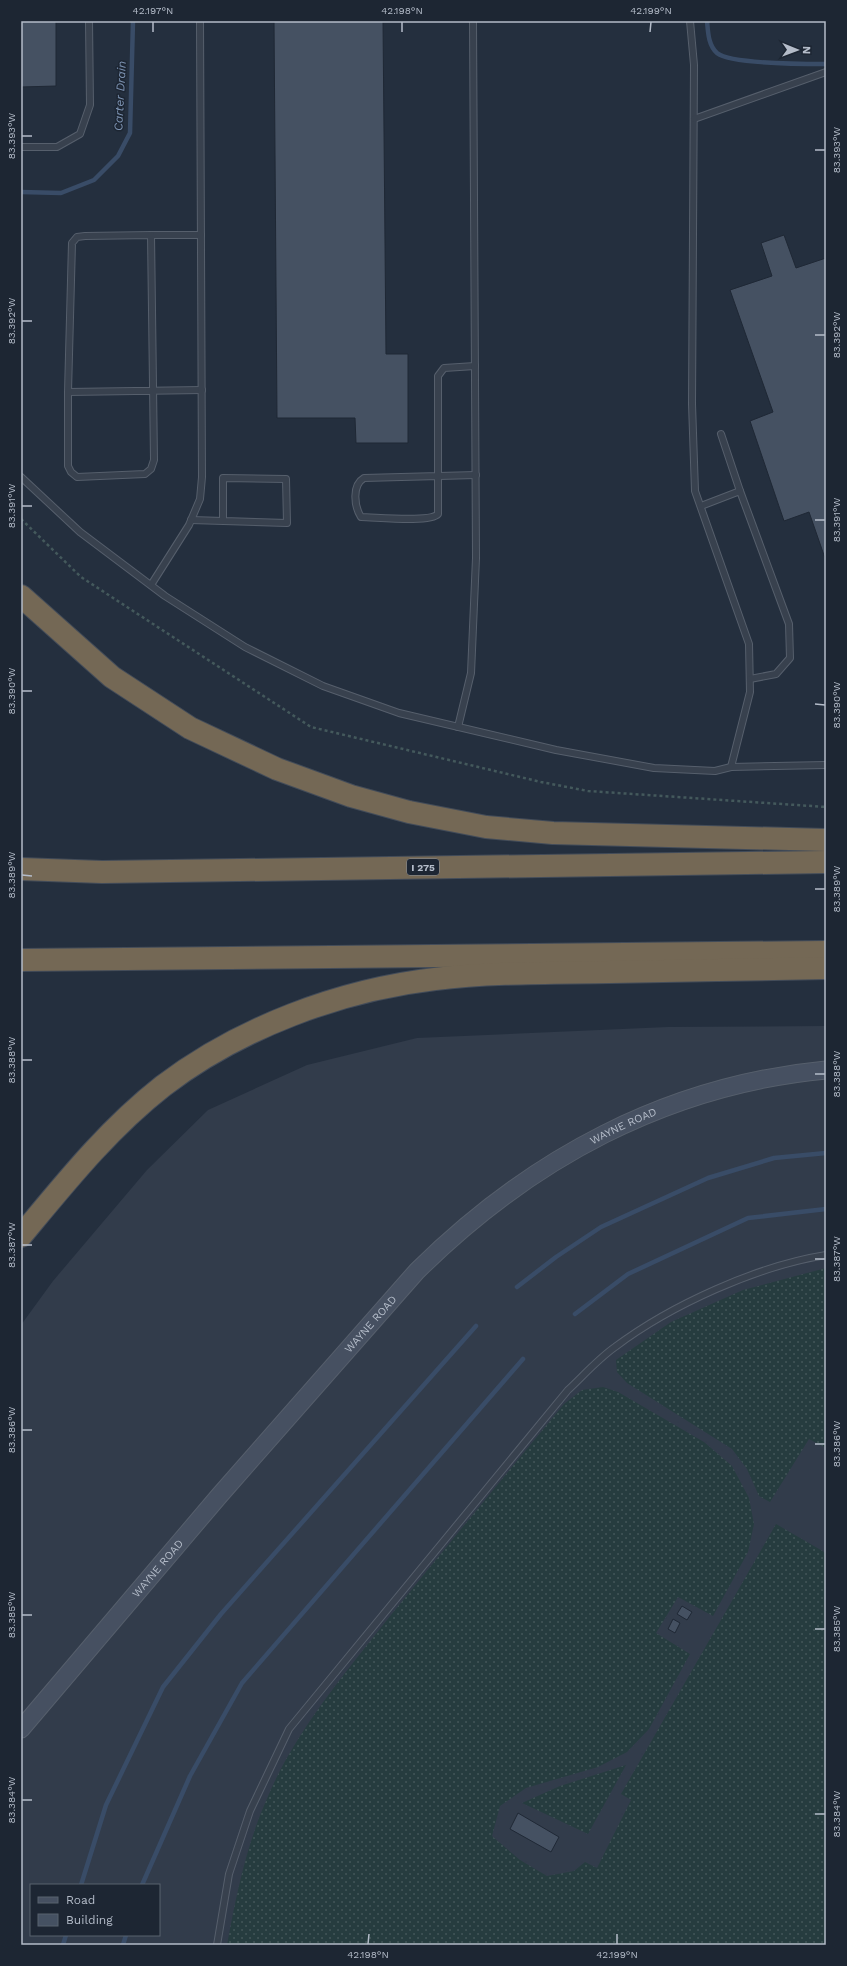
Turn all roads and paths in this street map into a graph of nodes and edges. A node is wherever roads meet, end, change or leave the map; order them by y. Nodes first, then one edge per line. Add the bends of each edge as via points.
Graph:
1 (89, 21) edge
2 (200, 21) edge
3 (473, 21) edge
4 (690, 21) edge
5 (826, 72) edge
6 (694, 119) junction
7 (21, 148) edge
8 (151, 235) junction
9 (201, 235) junction
10 (475, 366) junction
11 (153, 390) junction
12 (202, 390) junction
13 (68, 392) junction
14 (721, 434) dead end
15 (476, 475) junction
16 (438, 476) junction
17 (21, 477) edge
18 (740, 491) junction
19 (701, 506) junction
20 (191, 520) junction
21 (223, 521) junction
22 (151, 585) junction
23 (21, 596) edge
24 (750, 679) junction
25 (458, 727) junction
26 (826, 766) edge
27 (731, 767) junction
28 (826, 840) edge
29 (826, 862) edge
30 (21, 869) edge
31 (826, 952) edge
32 (21, 960) edge
33 (826, 968) edge
34 (826, 1070) edge
35 (21, 1236) edge
36 (826, 1256) edge
37 (21, 1729) edge
38 (217, 1945) edge

1 - 7 lane via 90,105 80,134 57,147
2 - 9 lane
3 - 10 lane
4 - 6 lane via 694,65
5 - 6 lane
6 - 19 lane via 692,404 695,491
8 - 9 lane
8 - 11 lane
8 - 13 lane via 85,236 78,237 72,243
9 - 12 lane
10 - 15 lane
10 - 16 lane via 444,368 438,376
11 - 12 lane
11 - 13 lane
11 - 13 lane via 154,460 151,469 145,474 77,477 68,466
12 - 20 lane via 202,477 200,499
14 - 18 lane
15 - 16 lane
15 - 25 lane via 476,558 471,673
16 - 16 lane via 438,514 435,517 361,517 357,511 356,488 359,480
17 - 22 lane via 80,532
18 - 19 lane
18 - 24 lane via 789,624 790,658 776,674
19 - 24 lane via 749,644
20 - 21 lane
20 - 22 lane
21 - 21 lane via 287,523 286,479 223,478
22 - 25 lane via 245,647 323,686 399,713
23 - 28 highway via 112,677 190,728 277,769 351,796 409,812 486,827 553,833
24 - 27 lane via 750,692
25 - 27 lane via 556,750 654,768 715,770
26 - 27 lane
29 - 30 highway, I 275 via 102,872
31 - 32 highway
33 - 35 highway via 522,973 435,979 359,993 285,1017 215,1052 163,1086 117,1126 72,1173
34 - 37 main road, WAYNE ROAD via 744,1083 639,1117 573,1149 540,1169 490,1206 417,1271 219,1496
36 - 38 lane via 802,1259 695,1299 614,1347 568,1390 289,1729 250,1811 229,1874

